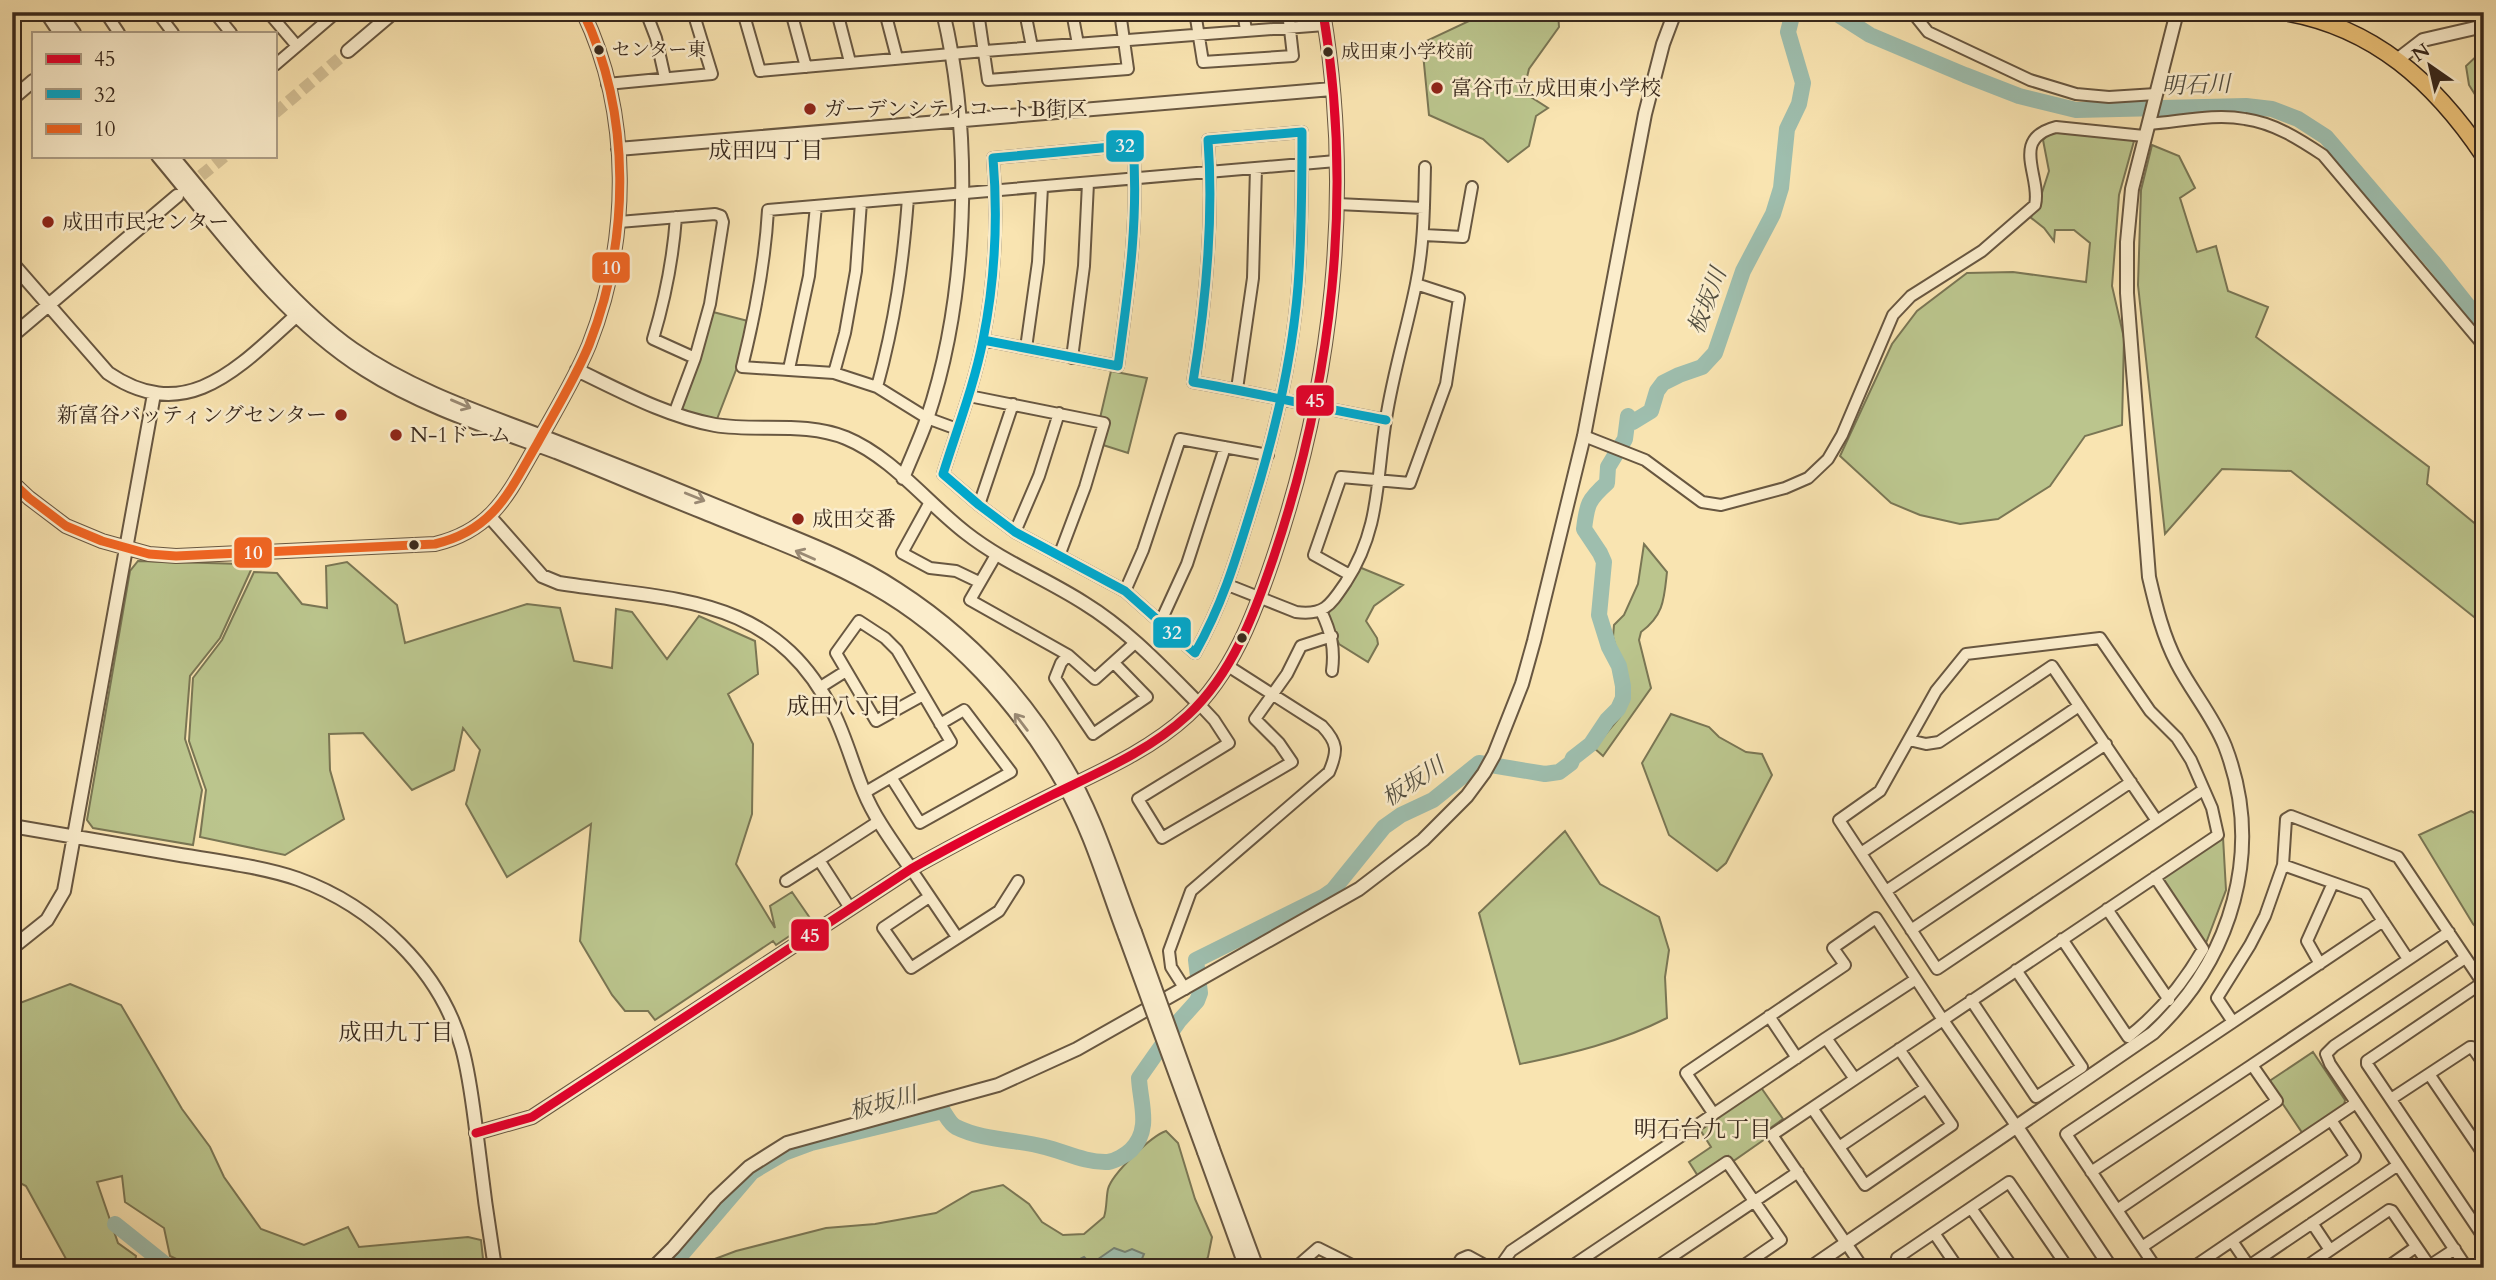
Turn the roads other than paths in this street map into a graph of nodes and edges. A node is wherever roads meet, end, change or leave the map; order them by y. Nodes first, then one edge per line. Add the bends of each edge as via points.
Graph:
1 (46, 12) edge
2 (59, 12) edge
3 (105, 12) edge
4 (157, 12) edge
5 (214, 12) edge
6 (268, 12) edge
7 (394, 12) edge
8 (583, 12) edge
9 (646, 12) edge
10 (694, 12) edge
11 (743, 12) edge
12 (791, 12) edge
13 (837, 12) edge
14 (885, 12) edge
15 (943, 12) edge
16 (978, 12) edge
17 (1025, 12) edge
18 (1072, 12) edge
19 (1120, 12) edge
20 (1195, 12) edge
21 (1243, 12) edge
22 (1288, 12) edge
23 (1675, 12) edge
24 (1912, 12) edge
25 (2177, 12) edge
26 (2284, 12) edge
27 (329, 15) edge
28 (1324, 18) edge
29 (2484, 26) edge
30 (1290, 27) junction
31 (1246, 30) junction
32 (59, 32) edge
33 (73, 32) edge
34 (119, 32) edge
35 (172, 32) edge
36 (230, 32) edge
37 (1199, 34) junction
38 (1125, 40) junction
39 (1078, 44) junction
40 (297, 46) junction
41 (1032, 47) junction
42 (348, 51) tunnel mouth
43 (985, 51) junction
44 (951, 54) junction
45 (897, 58) junction
46 (2397, 60) junction
47 (850, 62) junction
48 (276, 64) edge
49 (806, 66) junction
50 (665, 78) junction
51 (32, 82) edge
52 (607, 84) junction
53 (1332, 89) junction
54 (2156, 96) junction
55 (12, 99) edge
56 (961, 121) junction
57 (2147, 126) junction
58 (618, 149) junction
59 (2484, 156) edge
60 (160, 158) edge
61 (174, 158) edge
62 (1336, 161) junction
63 (1302, 165) junction
64 (1426, 167) dead end
65 (1256, 168) junction
66 (1210, 173) junction
67 (1135, 178) junction
68 (1088, 183) junction
69 (1042, 187) junction
70 (1472, 187) dead end
71 (996, 189) junction
72 (962, 193) junction
73 (177, 196) tunnel mouth
74 (908, 198) junction
75 (861, 202) junction
76 (1337, 204) junction
77 (816, 206) junction
78 (1424, 208) junction
79 (676, 217) junction
80 (619, 222) junction
81 (1424, 235) junction
82 (12, 264) edge
83 (1416, 284) junction
84 (48, 306) junction
85 (297, 315) junction
86 (12, 336) edge
87 (983, 340) junction
88 (2484, 346) edge
89 (1026, 348) junction
90 (695, 358) junction
91 (1072, 358) junction
92 (789, 369) junction
93 (578, 370) junction
94 (834, 373) junction
95 (877, 387) junction
96 (1237, 390) junction
97 (154, 394) junction
98 (969, 396) junction
99 (1282, 399) junction
100 (1013, 404) junction
101 (1316, 407) junction
102 (1059, 413) junction
103 (674, 414) junction
104 (927, 418) junction
105 (1386, 419) junction
106 (957, 429) junction
107 (1584, 436) junction
108 (538, 440) junction
109 (1225, 447) junction
110 (1268, 455) junction
111 (903, 478) junction
112 (1380, 480) junction
113 (12, 482) edge
114 (930, 502) junction
115 (979, 505) junction
116 (490, 517) junction
117 (1015, 532) junction
118 (125, 549) junction
119 (996, 555) junction
120 (1059, 556) junction
121 (1350, 575) junction
122 (979, 582) junction
123 (1228, 585) junction
124 (1125, 591) junction
125 (1259, 598) junction
126 (1321, 611) junction
127 (1160, 623) junction
128 (1332, 636) junction
129 (1136, 642) junction
130 (1068, 655) junction
131 (1114, 663) junction
132 (1228, 666) junction
133 (846, 671) junction
134 (1332, 671) dead end
135 (819, 688) junction
136 (923, 695) junction
137 (1274, 695) junction
138 (1199, 704) junction
139 (2079, 706) junction
140 (940, 724) junction
141 (1909, 740) junction
142 (2106, 744) junction
143 (891, 777) junction
144 (2131, 782) junction
145 (1071, 786) junction
146 (2203, 790) junction
147 (864, 793) junction
148 (879, 821) junction
149 (2157, 821) junction
150 (12, 826) edge
151 (74, 837) junction
152 (1861, 853) junction
153 (819, 860) junction
154 (2283, 865) junction
155 (911, 869) junction
156 (2154, 877) junction
157 (786, 881) dead end
158 (1018, 881) dead end
159 (2333, 883) junction
160 (1886, 891) junction
161 (929, 897) junction
162 (1895, 905) junction
163 (850, 908) junction
164 (2107, 909) junction
165 (1876, 918) junction
166 (2383, 921) junction
167 (1911, 930) junction
168 (2449, 932) junction
169 (957, 937) junction
170 (2062, 939) junction
171 (12, 948) edge
172 (2465, 958) junction
173 (2408, 959) junction
174 (2320, 964) junction
175 (2016, 970) junction
176 (1916, 979) junction
177 (2483, 984) edge
178 (1189, 987) junction
179 (1972, 1000) junction
180 (2169, 1000) junction
181 (1769, 1016) junction
182 (1943, 1020) junction
183 (2233, 1022) junction
184 (1826, 1038) junction
185 (1899, 1049) junction
186 (1797, 1058) junction
187 (2484, 1064) edge
188 (2252, 1065) junction
189 (2429, 1074) junction
190 (1855, 1079) junction
191 (1926, 1088) junction
192 (2391, 1099) junction
193 (2356, 1103) junction
194 (1812, 1108) junction
195 (1713, 1113) junction
196 (2331, 1120) junction
197 (2017, 1127) junction
198 (476, 1133) junction
199 (1839, 1147) junction
200 (1209, 1150) junction
201 (2484, 1155) edge
202 (2398, 1165) junction
203 (1798, 1172) junction
204 (2091, 1172) junction
205 (1754, 1201) junction
206 (1971, 1208) junction
207 (2117, 1210) junction
208 (2312, 1223) junction
209 (1934, 1233) junction
210 (2484, 1238) edge
211 (2232, 1241) junction
212 (1846, 1244) junction
213 (2142, 1247) junction
214 (2416, 1247) junction
215 (2455, 1249) junction
216 (2330, 1250) junction
217 (494, 1263) edge
218 (2248, 1267) edge
219 (2430, 1267) edge
220 (653, 1268) edge
221 (1246, 1268) edge
222 (1257, 1268) edge
223 (1295, 1268) edge
224 (1358, 1268) edge
225 (1456, 1268) edge
226 (1490, 1268) edge
227 (1499, 1268) edge
228 (1569, 1268) edge
229 (1655, 1268) edge
230 (1740, 1268) edge
231 (1810, 1268) edge
232 (1863, 1268) edge
233 (1903, 1268) edge
234 (1958, 1268) edge
235 (2013, 1268) edge
236 (2068, 1268) edge
237 (2111, 1268) edge
238 (2156, 1268) edge
239 (2192, 1268) edge
240 (2304, 1268) edge
241 (2386, 1268) edge
242 (2467, 1268) edge

1 - 32 street
2 - 33 street
3 - 34 street
4 - 35 street
5 - 36 street
6 - 40 street
7 - 42 street
8 - 52 street
9 - 50 street
10 - 50 street via 712,74
11 - 49 street via 760,71
12 - 49 street
13 - 47 street
14 - 45 street
15 - 44 street
16 - 43 street
17 - 41 street
18 - 39 street
19 - 38 street
20 - 37 street
21 - 31 street
22 - 30 street
23 - 107 street via 1645,114
24 - 54 street via 1928,32 2030,80 2076,94
25 - 54 street
26 - 46 main road via 2334,26
27 - 40 street
28 - 30 street
28 - 53 street
29 - 46 street via 2423,40
30 - 31 street
30 - 37 street via 1293,56 1203,62
31 - 37 street
37 - 38 street
38 - 39 street
38 - 43 street via 1128,69 988,80
39 - 41 street
40 - 48 street
41 - 43 street
43 - 44 street
44 - 45 street
44 - 56 street
45 - 47 street
46 - 59 main road via 2441,98
47 - 49 street
50 - 52 street
51 - 55 street
52 - 58 street
53 - 56 street
53 - 62 street
54 - 57 street
56 - 58 street
56 - 72 street
57 - 88 street via 2245,119 2293,135 2323,155
57 - 107 street via 2056,127 2035,139 2029,160 2035,205 1982,251 1911,296 1893,316 1842,435 1828,459 1808,478 1721,505 1702,502 1645,460
57 - 197 street via 2132,189 2126,272 2149,578 2170,649 2216,727 2233,774 2241,824 2239,878 2224,932 2184,1001 2153,1033
58 - 80 street
60 - 85 street
61 -> 108 street via 282,285 337,337 406,380
62 - 63 street
62 - 76 street
63 - 65 street
63 - 66 street via 1302,132 1208,140
63 - 99 street via 1298,286
64 - 78 street
65 - 66 street
65 - 96 street via 1253,278
66 - 67 street
66 - 96 street via 1207,277 1193,382
67 - 68 street
67 - 71 street via 1133,145 993,158
67 - 91 street via 1135,228 1118,366
68 - 69 street
68 - 91 street via 1084,266
69 - 71 street
69 - 89 street
70 - 81 street via 1463,237
71 - 72 street
71 - 87 street via 994,260
72 - 74 street
72 - 104 street via 951,316
73 - 84 street
74 - 75 street
74 - 95 street via 903,263
75 - 77 street
75 - 94 street via 856,271
76 - 78 street
76 - 101 street
77 - 92 street via 809,276
77 - 92 street via 768,210 765,258 742,367
78 - 81 street
79 - 80 street
79 - 90 street via 674,249 653,339
79 - 90 street via 715,214 723,222 710,304
80 - 93 street via 605,298
81 - 83 street
82 - 84 street
83 - 105 street
83 - 112 street via 1459,298 1446,384 1410,483
84 - 86 street
84 - 97 street via 108,373
85 - 97 street via 238,366 206,386 187,393
85 - 108 street via 341,354 389,384 447,411
87 - 89 street
87 - 98 street
89 - 91 street
90 - 103 street
92 - 94 street
93 - 103 street
93 - 108 street
94 - 95 street
95 - 104 street
96 - 99 street
97 - 118 street
98 - 100 street
98 - 106 street
99 - 101 street
99 - 110 street
100 - 102 street
100 - 115 street
101 - 105 street
101 - 125 street via 1300,473
102 - 117 street
102 - 120 street via 1104,423
103 - 111 street via 715,425 816,431 845,438 869,450
104 - 106 street
104 - 111 street
105 - 112 street
106 - 115 street via 943,474
107 - 178 street via 1522,684 1494,755 1467,796 1423,840 1359,889
108 - 116 street via 510,492
108 - 145 street via 808,543 898,589 949,627 997,672 1039,724
109 - 110 street
109 - 124 street via 1180,439
109 - 127 street via 1187,564
110 - 123 street
111 - 114 street
112 - 121 street via 1365,546
112 - 121 street via 1341,477 1314,555
113 - 118 street via 66,526
114 - 119 street
114 - 122 street via 902,553 930,568
115 - 117 street
116 - 118 street via 456,539 435,544 176,556
116 - 135 street via 542,576 559,583 680,599 726,612 780,644
117 - 120 street
118 - 151 street
119 - 122 street
119 - 129 street via 1083,602
120 - 124 street
121 - 126 street via 1332,604
122 - 130 street via 970,600
123 - 125 street
123 - 127 street via 1195,653
124 - 127 street
125 - 126 street via 1296,612
125 - 132 street
126 - 128 street
128 - 134 street
128 - 137 street via 1301,646
129 - 131 street
129 - 138 street
130 - 131 street via 1095,679
130 - 131 street via 1055,678 1093,734 1147,697
132 - 137 street
132 - 138 street
133 - 135 street
133 - 136 street via 876,721
133 - 136 street via 836,653 859,621 897,650
135 - 147 street
136 - 140 street
137 - 138 street via 1255,719 1292,762 1161,838 1138,799 1229,743
137 - 178 street via 1322,726 1333,738 1336,755 1329,772 1192,891 1169,951 1171,967
138 - 145 street via 1155,741
139 - 141 street via 2052,666 1939,742
139 - 142 street
139 - 152 street
140 - 143 street via 951,742
140 - 143 street via 964,710 1011,772 920,822
141 - 146 street via 1936,691 1966,654 2100,638 2150,711 2177,738
141 - 152 street via 1880,791 1839,820
142 - 144 street
142 - 160 street
143 - 147 street
144 - 149 street
144 - 167 street
145 - 155 street
145 - 200 street, bridge
146 - 149 street
146 - 156 street via 2218,835
147 - 148 street
148 - 153 street
148 - 155 street
149 - 167 street via 1937,969
150 - 151 street
151 - 171 street via 64,891 55,911
151 - 198 street via 297,878 373,919 420,967 449,1014 462,1047
152 - 160 street
153 - 157 street
153 - 163 street
154 - 159 street
154 - 168 street via 2286,819 2291,816 2394,854
154 - 183 street via 2260,926 2217,998
155 - 161 street
155 - 163 street
156 - 164 street
156 - 180 street via 2203,949
158 - 169 street via 999,911
159 - 166 street via 2365,894
159 - 174 street via 2306,941
160 - 162 street
161 - 169 street
161 - 169 street via 883,928 911,968
162 - 165 street
162 - 167 street
163 - 198 street via 532,1117
164 - 170 street
164 - 180 street
165 - 176 street
165 - 181 street via 1833,948 1845,965
166 - 173 street
166 - 174 street
168 - 172 street
168 - 173 street
170 - 175 street
170 - 180 street via 2129,1037
172 - 177 street
172 - 193 street via 2329,1050 2327,1058
173 - 188 street
174 - 183 street
175 - 179 street
175 - 179 street via 2082,1067 2036,1097
176 - 182 street
176 - 184 street
177 - 192 street via 2367,1061
178 - 220 street via 1077,1049 998,1085 787,1143 749,1167
179 - 182 street
181 - 186 street
181 - 195 street via 1686,1073
182 - 185 street
182 - 197 street
183 - 204 street via 2066,1135
184 - 186 street
184 - 190 street
185 - 190 street
185 - 191 street
186 - 195 street
187 - 189 street via 2470,1047
188 - 204 street
188 - 207 street via 2277,1101
189 - 192 street
189 - 201 street
190 - 194 street
191 - 199 street
191 - 199 street via 1952,1125 1865,1185
192 - 210 street
193 - 196 street
193 - 202 street
194 - 199 street
194 - 203 street via 1772,1135
195 - 227 street via 1511,1251
196 - 211 street via 2354,1158
196 - 213 street
197 - 212 street
197 - 237 street
198 - 217 street
200 - 221 street
200 - 222 street
202 - 208 street
202 - 215 street
203 - 205 street
203 - 212 street
204 - 207 street
205 - 228 street via 1727,1162
205 - 229 street
205 - 230 street via 1781,1240
206 - 209 street
206 - 235 street
206 - 236 street via 2009,1182
207 - 213 street
208 - 216 street
208 - 218 street
209 - 233 street via 1897,1258
209 - 234 street
211 - 218 street
211 - 239 street
212 - 231 street
212 - 232 street
213 - 238 street
214 - 216 street via 2389,1210
214 - 219 street
214 - 241 street
215 - 219 street
215 - 242 street
216 - 240 street
223 - 224 street via 1318,1248
225 - 226 street via 1464,1256

